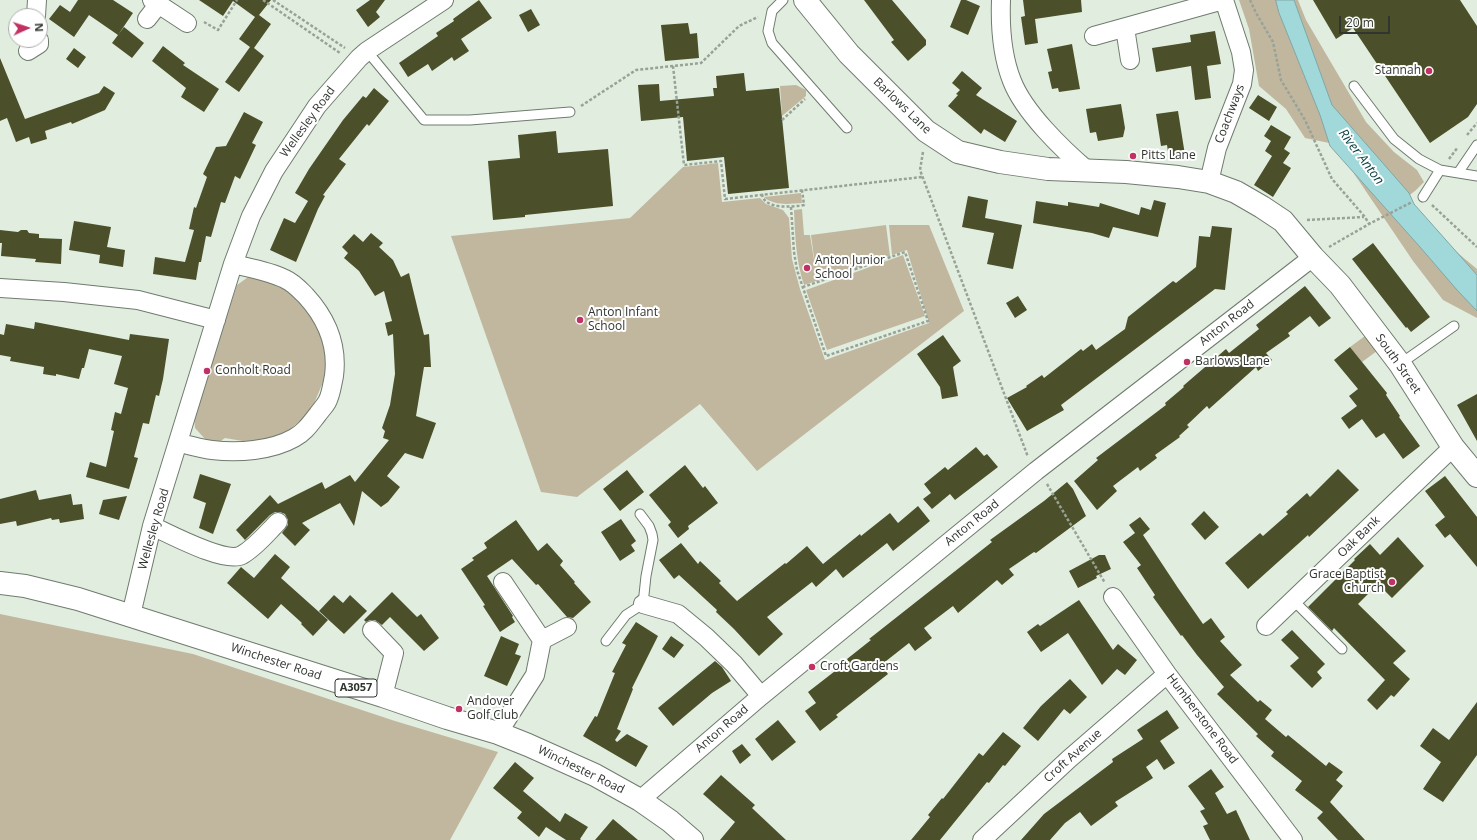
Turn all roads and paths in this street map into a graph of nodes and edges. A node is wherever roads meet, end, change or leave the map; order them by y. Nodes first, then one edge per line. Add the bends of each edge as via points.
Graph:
1 (237, 0) edge
2 (263, 0) edge
3 (273, 0) edge
4 (444, 0) edge
5 (782, 0) edge
6 (805, 0) edge
7 (1001, 0) edge
8 (1224, 0) edge
9 (1250, 0) edge
10 (155, 2) edge
11 (772, 11) junction
12 (147, 19) dead end
13 (187, 23) joint
14 (1125, 28) junction
15 (1094, 36) dead end
16 (360, 57) junction
17 (1130, 60) dead end
18 (674, 66) junction
19 (1354, 86) dead end
20 (814, 91) junction
21 (570, 112) joint
22 (782, 120) dead end
23 (847, 128) dead end
24 (926, 132) junction
25 (1477, 144) edge
26 (1440, 170) junction
27 (1088, 171) junction
28 (1458, 173) junction
29 (1477, 176) edge
30 (922, 177) junction
31 (1209, 182) junction
32 (802, 190) junction
33 (762, 194) junction
34 (1423, 197) junction
35 (791, 207) junction
36 (1365, 217) junction
37 (1282, 221) junction
38 (1368, 224) junction
39 (1477, 247) edge
40 (1313, 257) junction
41 (233, 264) junction
42 (803, 287) junction
43 (0, 288) edge
44 (216, 320) junction
45 (1454, 326) dead end
46 (1400, 364) junction
47 (179, 443) junction
48 (1453, 447) junction
49 (1036, 472) junction
50 (1477, 476) edge
51 (640, 514) dead end
52 (278, 522) dead end
53 (152, 526) junction
54 (503, 582) dead end
55 (0, 583) edge
56 (1113, 597) joint
57 (1293, 600) junction
58 (643, 604) junction
59 (131, 615) junction
60 (1266, 626) dead end
61 (567, 627) dead end
62 (372, 630) dead end
63 (542, 640) junction
64 (606, 641) dead end
65 (1342, 649) dead end
66 (1167, 674) junction
67 (383, 696) junction
68 (761, 696) junction
69 (498, 733) junction
70 (640, 800) junction
71 (692, 840) edge
72 (982, 840) edge
73 (1292, 840) edge

1 - 13 path via 218,30 197,18
2 - 16 path
3 - 16 path
4 - 16 street, Wellesley Road
5 - 11 lane
6 - 24 street, Barlows Lane via 849,54
7 - 27 street via 1000,15 1005,58 1012,82 1024,103 1048,133
8 - 14 street, Coachways
8 - 31 street, Coachways via 1241,52 1244,70 1242,84 1217,148
9 - 36 path via 1273,42 1281,80 1305,120 1332,179
10 - 12 street
10 - 13 street
11 - 18 path via 739,26 701,63
11 - 20 lane via 768,31 772,43
14 - 15 street, Coachways
14 - 17 street
16 - 21 lane via 424,120 470,120
16 - 41 street, Wellesley Road via 317,106 274,170 251,216
18 - 21 path via 636,70
18 - 33 path via 684,165 721,161 725,199
19 - 26 lane via 1394,140 1419,159
20 - 22 path
20 - 23 lane
24 - 27 street, Barlows Lane via 958,152 1000,162 1048,169
24 - 30 path via 920,170
25 - 28 lane
26 - 28 lane
26 - 34 lane
27 - 31 street, Barlows Lane via 1126,172
28 - 29 lane
30 - 32 path
30 - 49 path
31 - 37 street, Barlows Lane via 1236,192
32 - 33 path
32 - 35 path via 804,205
33 - 35 path via 767,203
34 - 38 path
34 - 39 path
35 - 42 path via 794,252
36 - 37 path
36 - 38 path
37 - 40 street, Barlows Lane
38 - 40 path
40 - 46 street, South Street via 1340,285
40 - 49 street, Anton Road
41 - 44 street, Wellesley Road
41 - 47 street via 286,279 299,288 320,313 334,348 335,366 327,402 306,430 277,445 251,451 212,450
42 - 42 path via 826,356 928,321 905,252
43 - 44 street via 138,300
44 - 47 street, Wellesley Road
45 - 46 lane
46 - 48 street, South Street
47 - 53 street, Wellesley Road
48 - 50 street, South Street
48 - 57 street, Oak Bank
49 - 56 path via 1046,482
49 - 68 street, Anton Road
51 - 58 lane via 649,526 653,540
52 - 53 street via 240,556 222,556
53 - 59 street, Wellesley Road
54 - 63 street
55 - 59 street, Winchester Road / A3057 via 25,586
56 - 66 street, Humberstone Road
57 - 60 street, Oak Bank
57 - 65 lane
58 - 64 lane via 626,615
58 - 68 street via 678,614 706,636
59 - 67 street, Winchester Road / A3057
61 - 63 street
62 - 67 street via 394,653
63 - 69 street via 535,675
66 - 72 street, Croft Avenue via 1069,759
66 - 73 street, Humberstone Road
67 - 69 street, Winchester Road / A3057
68 - 70 street, Anton Road
69 - 70 street, Winchester Road / A3057 via 595,775
70 - 71 street, Winchester Road / A3057

